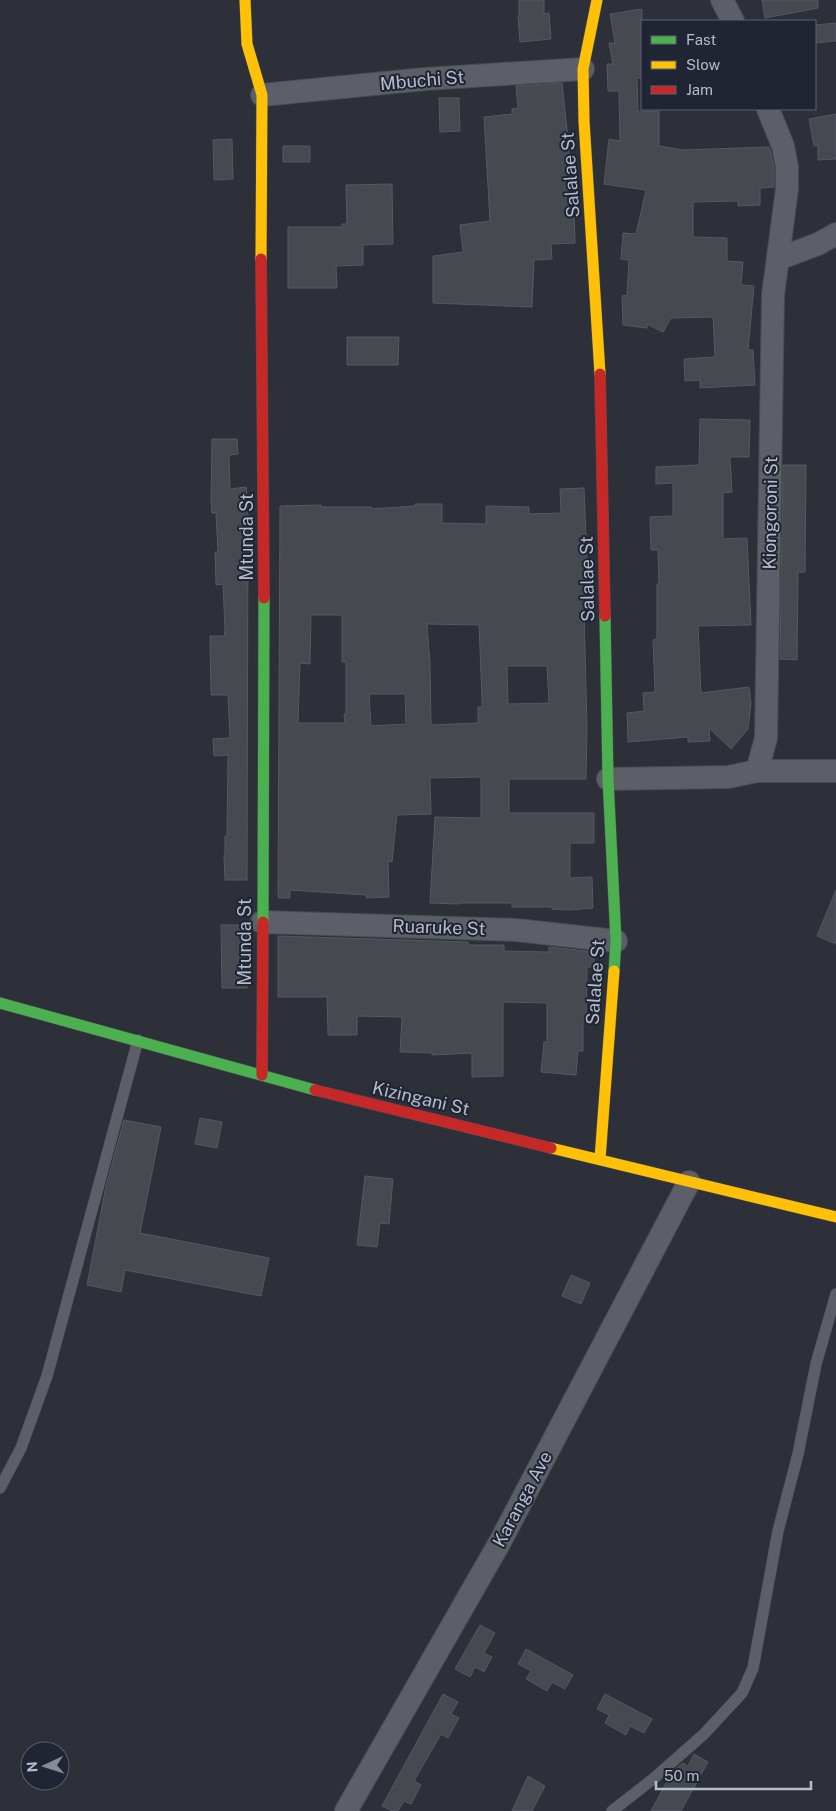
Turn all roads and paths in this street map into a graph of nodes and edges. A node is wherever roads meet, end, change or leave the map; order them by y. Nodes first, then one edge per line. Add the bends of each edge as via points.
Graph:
1 (245, 0) edge
2 (597, 0) edge
3 (722, 0) edge
4 (732, 20) edge
5 (583, 70) junction
6 (262, 95) junction
7 (768, 110) edge
8 (836, 234) edge
9 (778, 259) junction
10 (836, 770) edge
11 (757, 771) junction
12 (608, 779) junction
13 (262, 922) junction
14 (616, 941) junction
15 (0, 1003) edge
16 (138, 1040) junction
17 (262, 1075) junction
18 (600, 1159) junction
19 (689, 1182) junction
20 (836, 1217) edge
21 (836, 1294) edge
22 (0, 1488) edge
23 (346, 1811) edge
24 (612, 1811) edge

1 - 6 street, Mtunda St via 247,44
2 - 5 street, Salalae St
3 - 4 street
5 - 6 street, Mbuchi St via 425,79
5 - 12 street, Salalae St via 599,344
6 - 13 street, Mtunda St
7 - 9 street, Kiongoroni St via 783,146 787,167
8 - 9 street
9 - 11 street, Kiongoroni St via 773,305 766,738
10 - 11 street
11 - 12 street via 728,777
12 - 14 street, Salalae St
13 - 14 street, Ruaruke St via 516,930
13 - 17 street, Mtunda St
14 - 18 street, Salalae St
15 - 16 street, Kizingani St
16 - 17 street, Kizingani St
16 - 22 lane via 46,1376 21,1448
17 - 18 street, Kizingani St via 351,1100
18 - 19 street, Kizingani St
19 - 20 street, Kizingani St
19 - 23 street, Karanga Ave via 500,1542
21 - 24 lane via 816,1364 778,1531 750,1676 742,1693 704,1734

